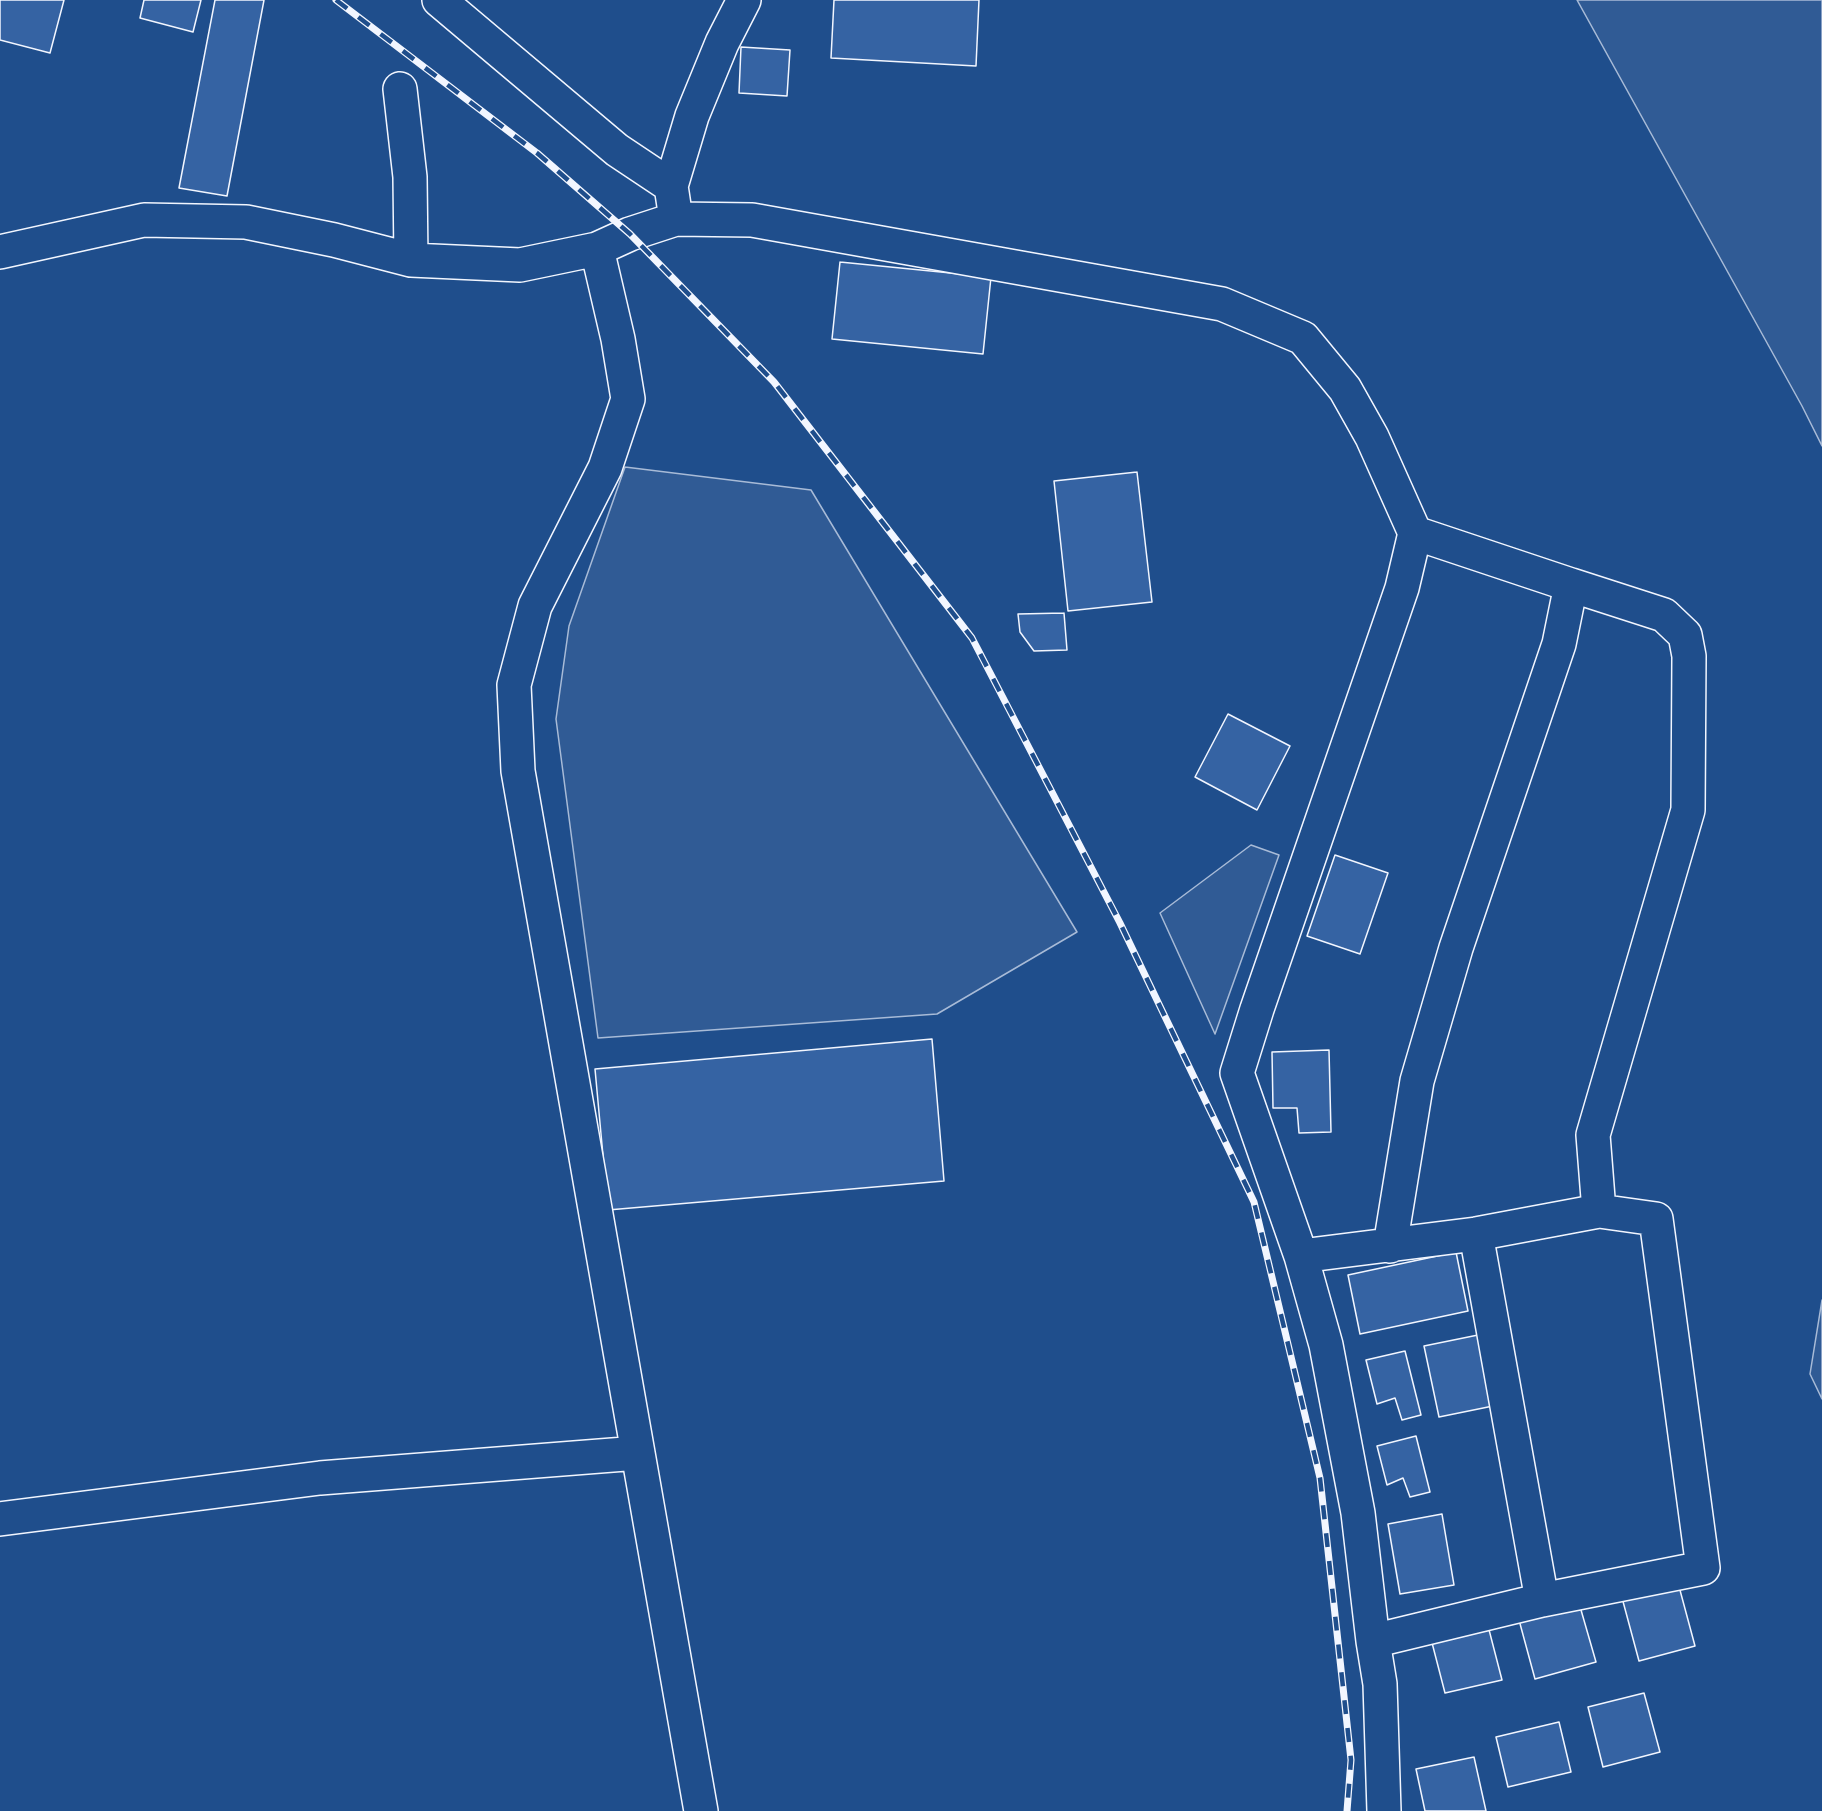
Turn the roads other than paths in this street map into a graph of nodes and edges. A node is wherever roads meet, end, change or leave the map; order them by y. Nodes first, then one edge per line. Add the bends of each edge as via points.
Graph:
1 (439, 0) edge
2 (744, 0) edge
3 (400, 89) dead end
4 (671, 186) junction
5 (676, 219) junction
6 (597, 249) junction
7 (0, 252) edge
8 (411, 260) junction
9 (1415, 533) junction
10 (1571, 585) junction
11 (1599, 1211) junction
12 (1476, 1234) junction
13 (1390, 1246) junction
14 (1301, 1256) junction
15 (639, 1453) junction
16 (0, 1519) edge
17 (1542, 1600) junction
18 (1373, 1641) junction
19 (701, 1811) edge
20 (1384, 1811) edge

1 - 4 street via 617,150
2 - 4 street via 692,116
3 - 8 street via 410,177
4 - 5 street
5 - 6 street
5 - 9 street via 752,220 1222,304 1303,338 1346,388
6 - 8 street via 520,265
6 - 15 street via 628,399 604,468 535,606 514,685 518,771
7 - 8 street via 144,220 246,222
9 - 10 street
9 - 14 street via 1402,588 1237,1073
10 - 11 street via 1664,615 1685,635 1689,656 1688,810 1593,1135
10 - 13 street via 1558,644 1456,948 1417,1081
11 - 12 street
11 - 17 street via 1656,1219 1703,1568
12 - 13 street
12 - 17 street
13 - 14 street
14 - 18 street via 1326,1345 1358,1513
15 - 16 street via 320,1478
15 - 19 street
17 - 18 street
18 - 20 street via 1380,1684

